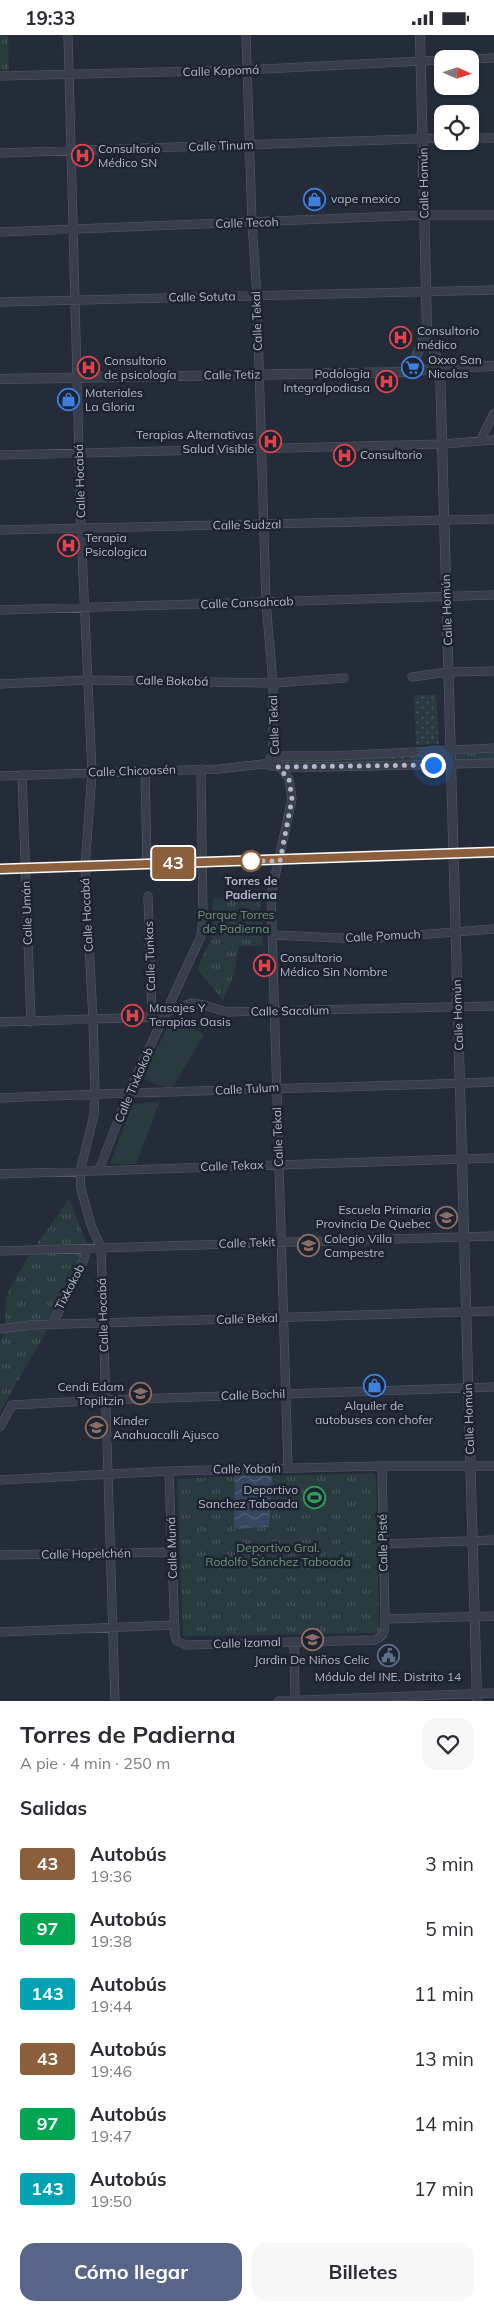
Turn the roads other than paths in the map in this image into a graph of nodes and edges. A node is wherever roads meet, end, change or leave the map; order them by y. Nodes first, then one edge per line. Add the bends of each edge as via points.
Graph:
1 (68, 35) edge
2 (246, 35) edge
3 (420, 35) edge
4 (494, 58) edge
5 (479, 59) edge
6 (421, 60) junction
7 (434, 60) edge
8 (246, 70) junction
9 (70, 74) junction
10 (0, 76) edge
11 (423, 138) junction
12 (434, 138) edge
13 (479, 138) edge
14 (494, 138) edge
15 (249, 145) junction
16 (70, 152) junction
17 (0, 153) edge
18 (424, 215) junction
19 (494, 215) edge
20 (252, 222) junction
21 (74, 229) junction
22 (0, 232) edge
23 (426, 290) junction
24 (494, 290) edge
25 (257, 296) junction
26 (76, 299) junction
27 (0, 302) edge
28 (427, 330) junction
29 (494, 366) edge
30 (440, 368) junction
31 (410, 372) junction
32 (259, 375) junction
33 (77, 377) junction
34 (0, 379) edge
35 (494, 413) edge
36 (494, 440) edge
37 (480, 441) junction
38 (442, 444) junction
39 (262, 449) junction
40 (79, 452) junction
41 (0, 455) edge
42 (494, 519) edge
43 (444, 521) junction
44 (264, 524) junction
45 (81, 529) junction
46 (0, 530) edge
47 (494, 595) edge
48 (446, 596) junction
49 (266, 603) junction
50 (85, 607) junction
51 (0, 609) edge
52 (494, 671) edge
53 (448, 672) junction
54 (412, 677) dead end
55 (344, 678) dead end
56 (88, 680) junction
57 (273, 683) junction
58 (0, 684) edge
59 (494, 748) edge
60 (450, 749) junction
61 (273, 756) junction
62 (494, 763) edge
63 (263, 764) junction
64 (451, 765) junction
65 (278, 767) junction
66 (201, 769) junction
67 (145, 770) junction
68 (92, 772) junction
69 (22, 775) junction
70 (0, 776) edge
71 (494, 852) edge
72 (453, 853) junction
73 (280, 861) junction
74 (203, 862) junction
75 (147, 863) junction
76 (85, 867) junction
77 (25, 868) junction
78 (0, 869) edge
79 (148, 896) dead end
80 (494, 929) edge
81 (456, 931) junction
82 (272, 935) junction
83 (494, 1006) edge
84 (458, 1007) junction
85 (275, 1011) junction
86 (165, 1013) junction
87 (152, 1017) junction
88 (93, 1020) junction
89 (0, 1022) edge
90 (31, 1022) junction
91 (494, 1082) edge
92 (460, 1083) junction
93 (277, 1087) junction
94 (130, 1093) junction
95 (95, 1094) junction
96 (0, 1098) edge
97 (494, 1159) edge
98 (462, 1160) junction
99 (279, 1165) junction
100 (99, 1169) junction
101 (80, 1172) junction
102 (0, 1174) edge
103 (494, 1235) edge
104 (464, 1237) junction
105 (282, 1242) junction
106 (101, 1248) junction
107 (87, 1249) junction
108 (0, 1251) edge
109 (494, 1311) edge
110 (466, 1312) junction
111 (284, 1318) junction
112 (103, 1324) junction
113 (52, 1325) junction
114 (0, 1330) edge
115 (494, 1387) edge
116 (468, 1388) junction
117 (286, 1394) junction
118 (105, 1400) junction
119 (0, 1427) edge
120 (382, 1466) junction
121 (494, 1466) edge
122 (471, 1467) junction
123 (288, 1468) junction
124 (170, 1471) junction
125 (107, 1475) junction
126 (0, 1480) edge
127 (494, 1540) edge
128 (473, 1541) junction
129 (383, 1544) junction
130 (172, 1552) junction
131 (110, 1553) junction
132 (0, 1555) edge
133 (475, 1616) junction
134 (494, 1616) edge
135 (385, 1619) junction
136 (175, 1625) junction
137 (112, 1627) junction
138 (0, 1632) edge
139 (294, 1642) junction
140 (494, 1693) edge
141 (477, 1697) edge
142 (115, 1701) edge
143 (278, 1701) edge
144 (295, 1701) edge

1 - 9 street, Calle Hocabá
2 - 8 street, Calle Tekal
3 - 6 street, Calle Homún
4 - 5 street
6 - 7 street, Calle Kopomá
6 - 8 street, Calle Kopomá
6 - 11 street, Calle Homún
8 - 9 street, Calle Kopomá
8 - 15 street, Calle Tekal
9 - 10 street, Calle Kopomá
9 - 16 street, Calle Hocabá
11 - 12 street, Calle Tinum
11 - 15 street, Calle Tinum
11 - 18 street, Calle Homún
13 - 14 street
15 - 16 street, Calle Tinum
15 - 20 street, Calle Tekal
16 - 17 street, Calle Tinum
16 - 21 street, Calle Hocabá
18 - 19 street, Calle Tecoh
18 - 20 street, Calle Tecoh
18 - 23 street, Calle Homún
20 - 21 street, Calle Tecoh
20 - 25 street, Calle Tekal
21 - 22 street, Calle Tecoh
21 - 26 street, Calle Hocabá
23 - 24 street, Calle Sotuta
23 - 25 street, Calle Sotuta
23 - 28 street, Calle Homún
25 - 26 street, Calle Sotuta
25 - 32 street, Calle Tekal
26 - 27 street, Calle Sotuta
26 - 33 street, Calle Hocabá
28 - 30 street, Calle Homún
28 - 31 street, Calle Homún
29 - 30 street, Calle Tetiz
30 - 31 street, Calle Tetiz
30 - 38 street, Calle Homún
31 - 32 street, Calle Tetiz
32 - 33 street, Calle Tetiz
32 - 39 street, Calle Tekal
33 - 34 street, Calle Tetiz
33 - 40 street, Calle Hocabá
35 - 37 street
36 - 37 street
37 - 38 street
38 - 39 street
38 - 43 street, Calle Homún
39 - 40 street
39 - 44 street, Calle Tekal
40 - 41 street
40 - 45 street, Calle Hocabá
42 - 43 street, Calle Sudzal
43 - 44 street, Calle Sudzal
43 - 48 street, Calle Homún
44 - 45 street, Calle Sudzal
44 - 49 street, Calle Tekal
45 - 46 street, Calle Sudzal
45 - 50 street, Calle Hocabá
47 - 48 street, Calle Cansahcab
48 - 49 street, Calle Cansahcab
48 - 53 street, Calle Homún
49 - 50 street, Calle Cansahcab
49 - 57 street, Calle Tekal
50 - 51 street, Calle Cansahcab
50 - 56 street, Calle Hocabá
52 - 53 street
53 - 54 street
53 - 60 street, Calle Homún
55 - 57 street, Calle Bokobá
56 - 57 street, Calle Bokobá
56 - 58 street, Calle Bokobá
56 - 68 street, Calle Hocabá
57 - 61 street, Calle Tekal
59 - 60 street
60 - 61 street
60 - 64 street, Calle Homún
61 - 63 street
61 - 65 street, Calle Tekal
62 - 64 street, Calle Chicoasén
63 - 65 street, Calle Chicoasén
63 - 66 street, Calle Chicoasén
64 - 65 street, Calle Chicoasén
64 - 72 street, Calle Homún
65 - 73 street, Calle Tekal via 289,779 292,799
66 - 67 street, Calle Chicoasén
66 - 74 street, Calle Tixkokob
67 - 68 street, Calle Chicoasén
67 - 75 street
68 - 69 street, Calle Chicoasén
68 - 76 street, Calle Hocabá
69 - 70 street, Calle Chicoasén
69 - 77 street, Calle Umán
71 - 72 street
72 - 73 street
72 - 81 street, Calle Homún
73 - 74 street
73 - 82 street, Calle Tekal via 272,895
74 - 75 street
74 - 86 street, Calle Tixkokob via 204,918 201,936
75 - 76 street
76 - 77 street
76 - 88 street, Calle Hocabá
77 - 78 street
77 - 90 street, Calle Umán
79 - 87 street, Calle Tunkas
80 - 81 street, Calle Pomuch
81 - 82 street, Calle Pomuch via 364,939
81 - 84 street, Calle Homún
82 - 85 street, Calle Tekal
83 - 84 street, Calle Sacalum
84 - 85 street, Calle Sacalum
84 - 92 street, Calle Homún
85 - 86 street, Calle Sacalum via 226,1012 192,1003
85 - 93 street, Calle Tekal
86 - 87 street, Calle Sacalum
86 - 94 street, Calle Tixkokob
87 - 88 street, Calle Sacalum
88 - 90 street, Calle Sacalum
88 - 95 street, Calle Hocabá
89 - 90 street, Calle Sacalum
91 - 92 street, Calle Tulum
92 - 93 street, Calle Tulum
92 - 98 street, Calle Homún
93 - 94 street, Calle Tulum via 169,1094
93 - 99 street, Calle Tekal
94 - 95 street, Calle Tulum
94 - 100 street, Calle Tixkokob
95 - 96 street, Calle Tulum
95 - 101 street, Calle Hocabá via 94,1115
97 - 98 street, Calle Tekax
98 - 99 street, Calle Tekax
98 - 104 street, Calle Homún
99 - 100 street, Calle Tekax
99 - 105 street, Calle Tekal
100 - 101 street, Calle Tekax
101 - 102 street, Calle Tekax
101 - 106 street, Calle Hocabá via 81,1189
103 - 104 street, Calle Tekit
104 - 105 street, Calle Tekit
104 - 110 street, Calle Homún
105 - 106 street, Calle Tekit
105 - 111 street, Calle Tekal
106 - 107 street, Calle Tekit
106 - 112 street, Calle Hocabá
107 - 108 street, Calle Tekit
107 - 113 street, Tixkokob
109 - 110 street, Calle Bekal
110 - 111 street, Calle Bekal
110 - 116 street, Calle Homún
111 - 112 street, Calle Bekal
111 - 117 street, Calle Tekal
112 - 113 street, Calle Bekal
112 - 118 street, Calle Hocabá
113 - 114 street, Calle Bekal
115 - 116 street, Calle Bochil
116 - 117 street, Calle Bochil
116 - 122 street, Calle Homún
117 - 118 street, Calle Bochil
117 - 123 street, Calle Tekal
118 - 119 street, Calle Bochil via 12,1405
118 - 125 street, Calle Hocabá
120 - 122 street, Calle Yobaín
120 - 123 street, Calle Yobaín
120 - 129 street, Calle Pisté
121 - 122 street, Calle Yobaín
122 - 128 street, Calle Homún
123 - 124 street, Calle Yobaín
124 - 125 street, Calle Yobaín
124 - 130 street, Calle Muná
125 - 126 street, Calle Yobaín
125 - 131 street, Calle Hocabá
127 - 128 street
128 - 129 street
128 - 133 street, Calle Homún
129 - 135 street, Calle Pisté
130 - 131 street, Calle Hopelchén
130 - 136 street, Calle Muná
131 - 132 street, Calle Hopelchén
131 - 137 street, Calle Hocabá
133 - 134 street
133 - 135 street
133 - 141 street, Calle Homún
135 - 139 street, Calle Izamal via 384,1633 375,1640
136 - 137 street
136 - 139 street, Calle Izamal via 177,1641 186,1645
137 - 138 street
137 - 142 street, Calle Hocabá
139 - 144 street
140 - 141 street
141 - 144 street
143 - 144 street

